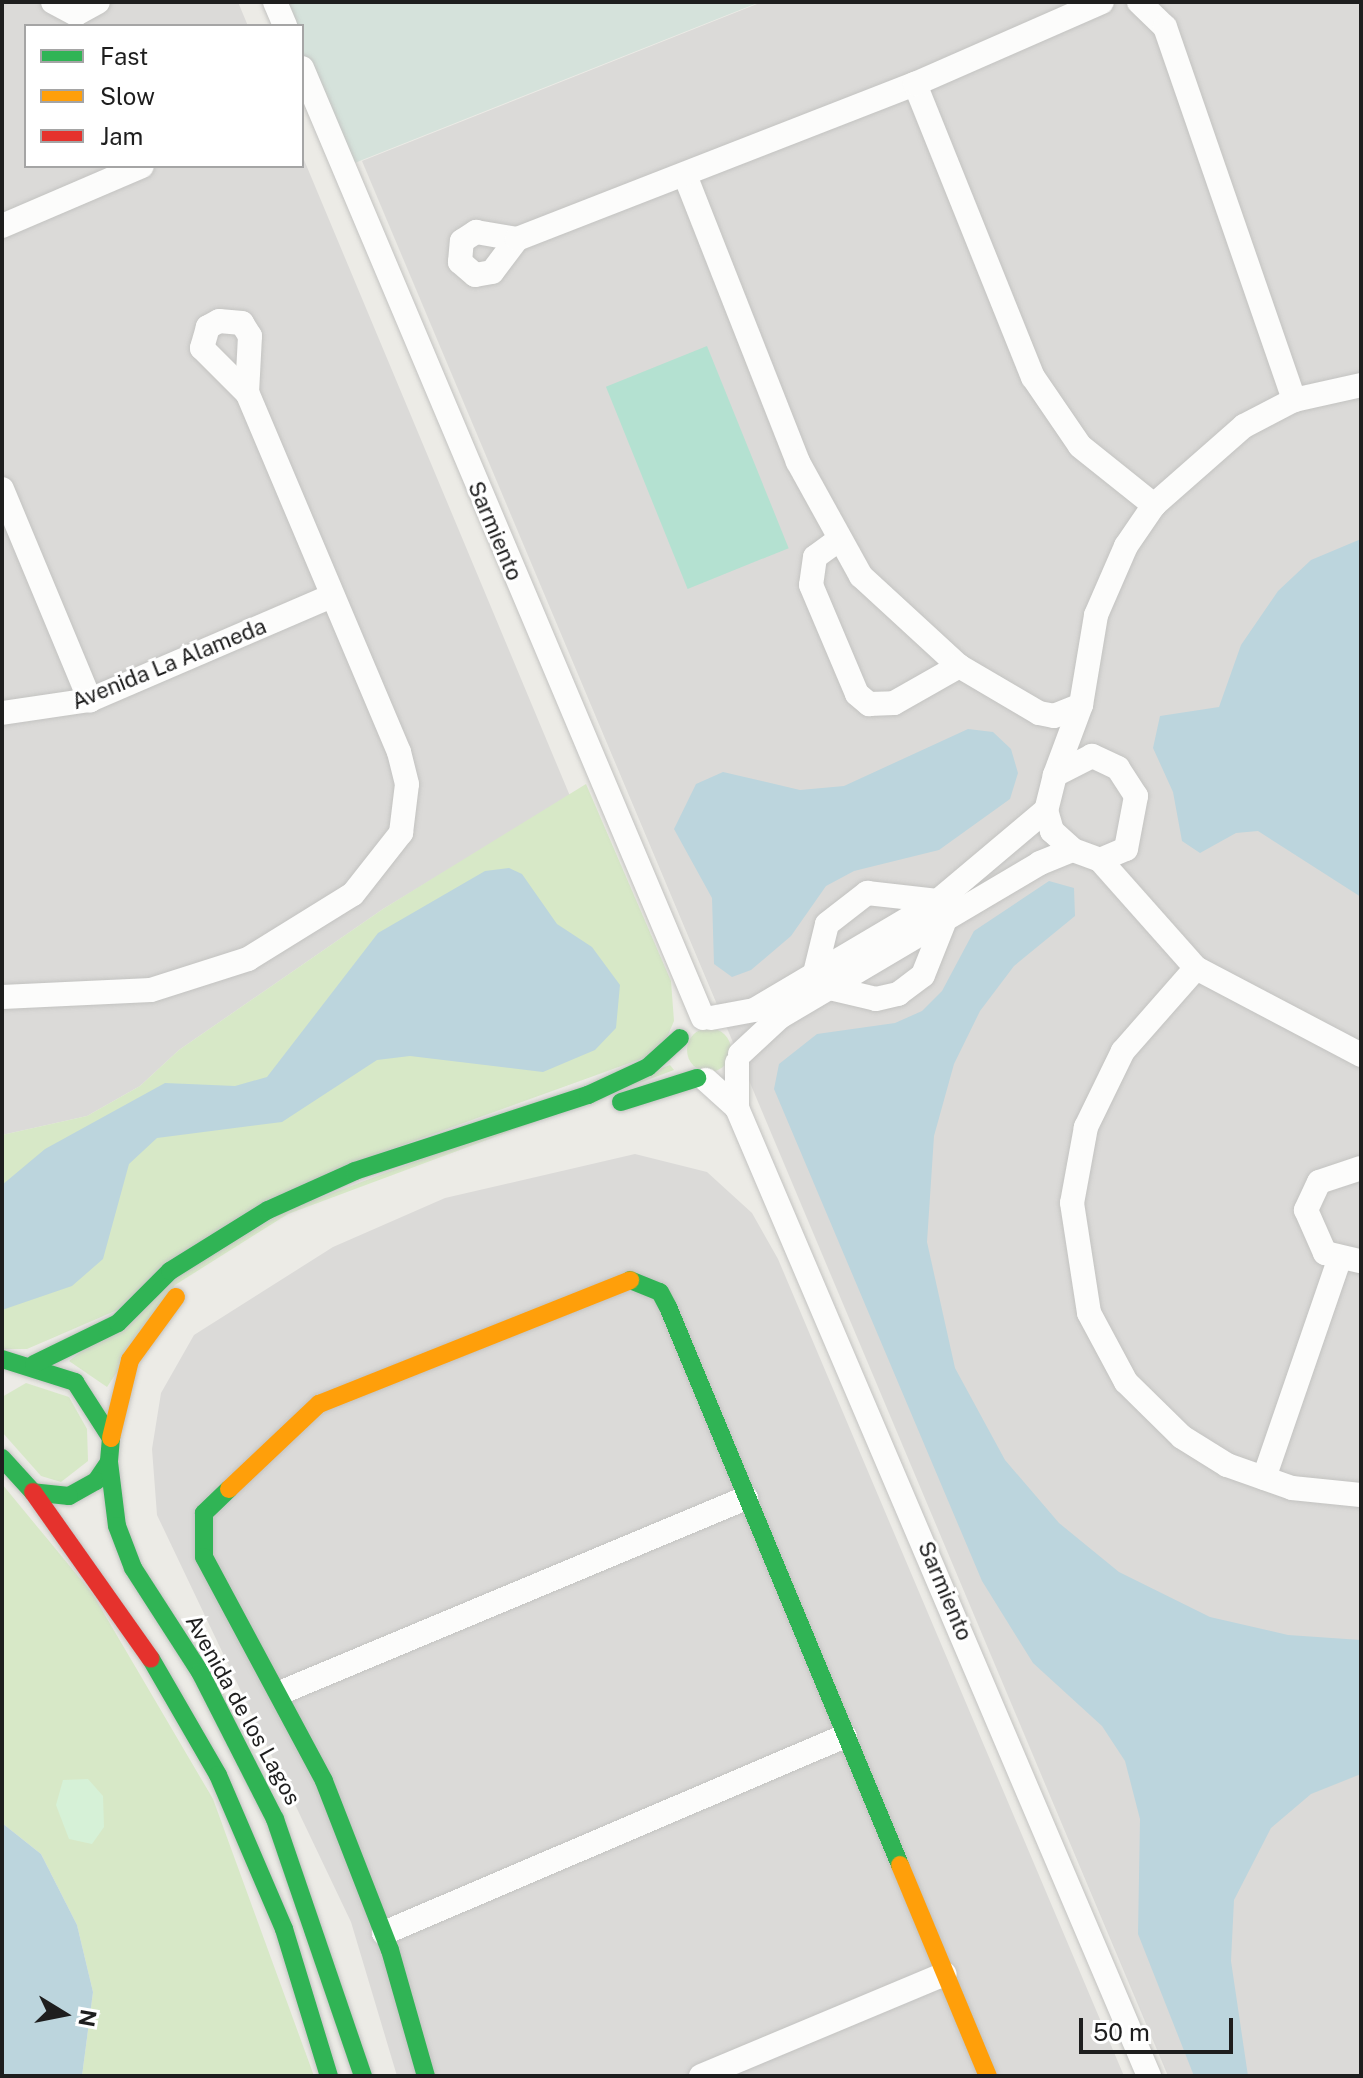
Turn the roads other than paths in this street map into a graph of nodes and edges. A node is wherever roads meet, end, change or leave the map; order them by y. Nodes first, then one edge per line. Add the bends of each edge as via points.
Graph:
1 (53, 2) edge
2 (98, 2) edge
3 (275, 2) edge
4 (1139, 2) edge
5 (1170, 2) edge
6 (1103, 3) edge
7 (284, 24) edge
8 (1165, 27) junction
9 (304, 73) edge
10 (915, 84) junction
11 (137, 168) edge
12 (685, 175) junction
13 (2, 226) edge
14 (517, 239) dead end
15 (1361, 385) edge
16 (247, 393) dead end
17 (1294, 400) junction
18 (2, 489) edge
19 (1154, 505) junction
20 (837, 541) junction
21 (332, 596) junction
22 (959, 666) junction
23 (90, 700) junction
24 (1081, 705) junction
25 (2, 713) edge
26 (1039, 713) junction
27 (1092, 756) junction
28 (1055, 775) junction
29 (1046, 810) junction
30 (1126, 849) junction
31 (1073, 850) junction
32 (1100, 860) junction
33 (1132, 888) junction
34 (940, 913) junction
35 (1196, 968) junction
36 (822, 981) junction
37 (2, 997) edge
38 (695, 1026) junction
39 (1361, 1055) edge
40 (739, 1058) junction
41 (702, 1079) junction
42 (737, 1108) junction
43 (1361, 1168) edge
44 (1350, 1261) edge
45 (18, 1362) edge
46 (2, 1377) edge
47 (111, 1438) junction
48 (2, 1458) edge
49 (109, 1462) junction
50 (1264, 1478) junction
51 (33, 1492) junction
52 (1361, 1495) edge
53 (746, 1498) junction
54 (282, 1692) junction
55 (845, 1736) junction
56 (384, 1933) junction
57 (945, 1974) junction
58 (329, 2076) edge
59 (363, 2076) edge
60 (426, 2076) edge
61 (701, 2076) edge
62 (988, 2076) edge
63 (1149, 2076) edge

1 - 2 street via 76,14
3 - 7 street
4 - 8 street
5 - 8 street
6 - 10 street
8 - 17 street
9 - 38 street, Sarmiento via 687,995
10 - 12 street
10 - 19 street via 1033,377 1080,446
11 - 13 street
12 - 14 street
12 - 20 street via 798,462
15 - 17 street
16 - 21 street
17 - 19 street via 1211,449
18 - 23 street
19 - 24 street via 1126,546 1096,615
20 - 22 street via 887,604
20 - 22 street via 815,557 811,585 857,694 869,704 894,703
21 - 23 street, Avenida La Alameda
21 - 37 street via 407,784 401,833 372,878 286,941 202,976 92,997
22 - 26 street
23 - 25 street, Avenida La Alameda
24 - 26 street via 1054,716
24 - 27 street
24 - 28 street
26 - 28 street via 1052,739
27 - 28 street
27 - 30 street via 1118,768 1136,796
28 - 29 street
29 - 31 street via 1052,831
29 - 34 street
30 - 32 street
30 - 33 street
31 - 32 street
31 - 34 street
32 - 33 street
33 - 35 street
34 - 36 street
34 - 36 street via 923,975 906,989 876,999
34 - 36 street via 867,893 827,924
35 - 39 street
35 - 50 street via 1123,1051 1098,1095 1076,1163 1074,1234 1089,1313 1126,1382 1182,1437
36 - 38 street via 754,1010
36 - 40 street
38 - 40 street via 737,1033
38 - 41 street via 683,1066
38 - 45 street via 648,1067 588,1095 355,1171 268,1210 170,1271 118,1323
40 - 41 street
40 - 42 street, Sarmiento
41 - 42 street, Sarmiento
41 - 47 street, Avenida de los Lagos via 360,1192 229,1255 146,1328 130,1360
42 - 63 street, Sarmiento
43 - 44 street via 1319,1182 1306,1210 1314,1241
44 - 50 street
45 - 46 street
45 - 47 street via 89,1395
47 - 49 street, Avenida de los Lagos
48 - 51 street
49 - 51 street via 84,1491
49 - 59 street, Avenida de los Lagos via 117,1526 133,1568 200,1672 275,1819
50 - 52 street
51 - 58 street via 132,1626 218,1775 284,1929
53 - 54 street
53 - 54 street via 668,1307 648,1284 631,1280 595,1289 342,1393 264,1449 217,1496 200,1528 204,1557
53 - 55 street
54 - 56 street
55 - 56 street
55 - 57 street
56 - 60 street
57 - 61 street
57 - 62 street

